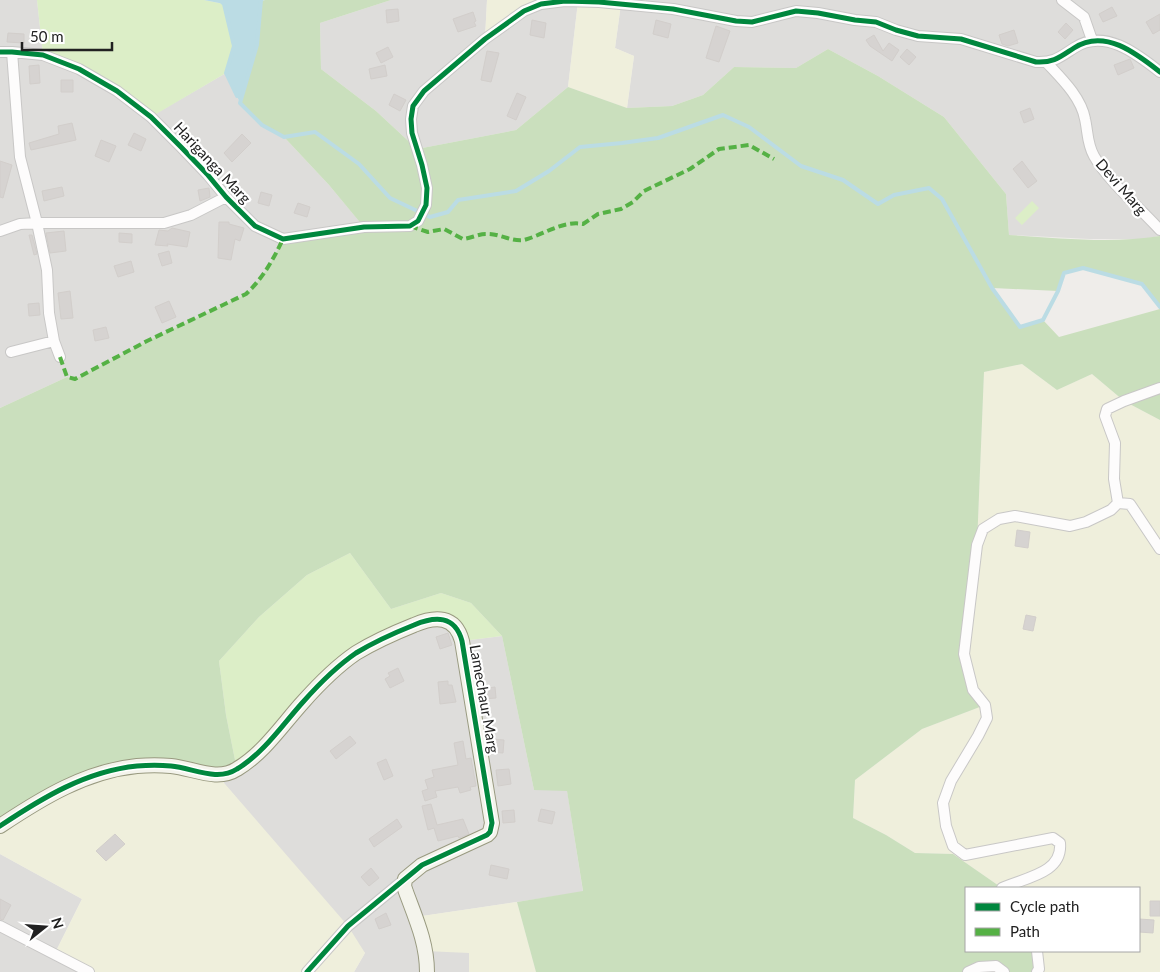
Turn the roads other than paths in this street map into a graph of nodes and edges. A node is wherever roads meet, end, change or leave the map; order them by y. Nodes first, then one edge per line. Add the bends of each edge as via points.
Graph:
1 (1062, 0) edge
2 (1092, 40) junction
3 (0, 52) edge
4 (12, 52) junction
5 (1047, 63) junction
6 (1160, 72) edge
7 (226, 197) junction
8 (37, 222) junction
9 (1160, 230) edge
10 (0, 231) edge
11 (54, 341) junction
12 (11, 352) dead end
13 (60, 357) dead end
14 (1160, 388) edge
15 (1118, 503) junction
16 (1160, 549) edge
17 (0, 826) edge
18 (405, 879) junction
19 (1005, 887) edge
20 (0, 926) edge
21 (1037, 952) edge
22 (89, 972) edge
23 (307, 972) edge
24 (427, 972) edge
25 (968, 972) edge
26 (1004, 972) edge
27 (1038, 972) edge

1 - 2 street via 1084,17
2 - 5 street
2 - 6 street via 1111,41
3 - 4 street, Hariganga Marg
4 - 7 street, Hariganga Marg via 43,55 78,69 117,91 151,117
4 - 8 street via 20,157
5 - 7 street, Hariganga Marg via 1018,58 961,39 918,36 876,22 818,13 796,11 752,22 673,9 606,3 565,1 541,4 524,11 485,39 424,91 413,106 412,134 427,188 426,205 418,221 410,226 364,227 283,239 255,226
5 - 9 street, Devi Marg via 1076,98 1085,117 1087,141 1094,156
7 - 8 street via 191,215 164,223
8 - 10 street
8 - 11 street via 47,270
11 - 12 street
11 - 13 street
14 - 15 street via 1108,409 1105,416 1115,443 1114,479
15 - 16 street via 1130,504
15 - 19 street via 1086,522 1070,526 1015,516 999,519 983,529 977,545 964,654 973,690 985,705 987,718 951,781 944,803 946,826 952,846 965,854 1053,838 1060,843 1061,852 1052,866 1040,874
17 - 18 street, Lamechaur Marg via 39,799 107,772 137,766 171,766 218,776 236,770 355,654 424,621 446,620 454,625 462,641 492,823 487,835 422,865
18 - 23 street, Lamechaur Marg via 348,926
18 - 24 street via 404,886 423,935
20 - 22 street
21 - 27 street
25 - 26 street via 979,967 996,966

